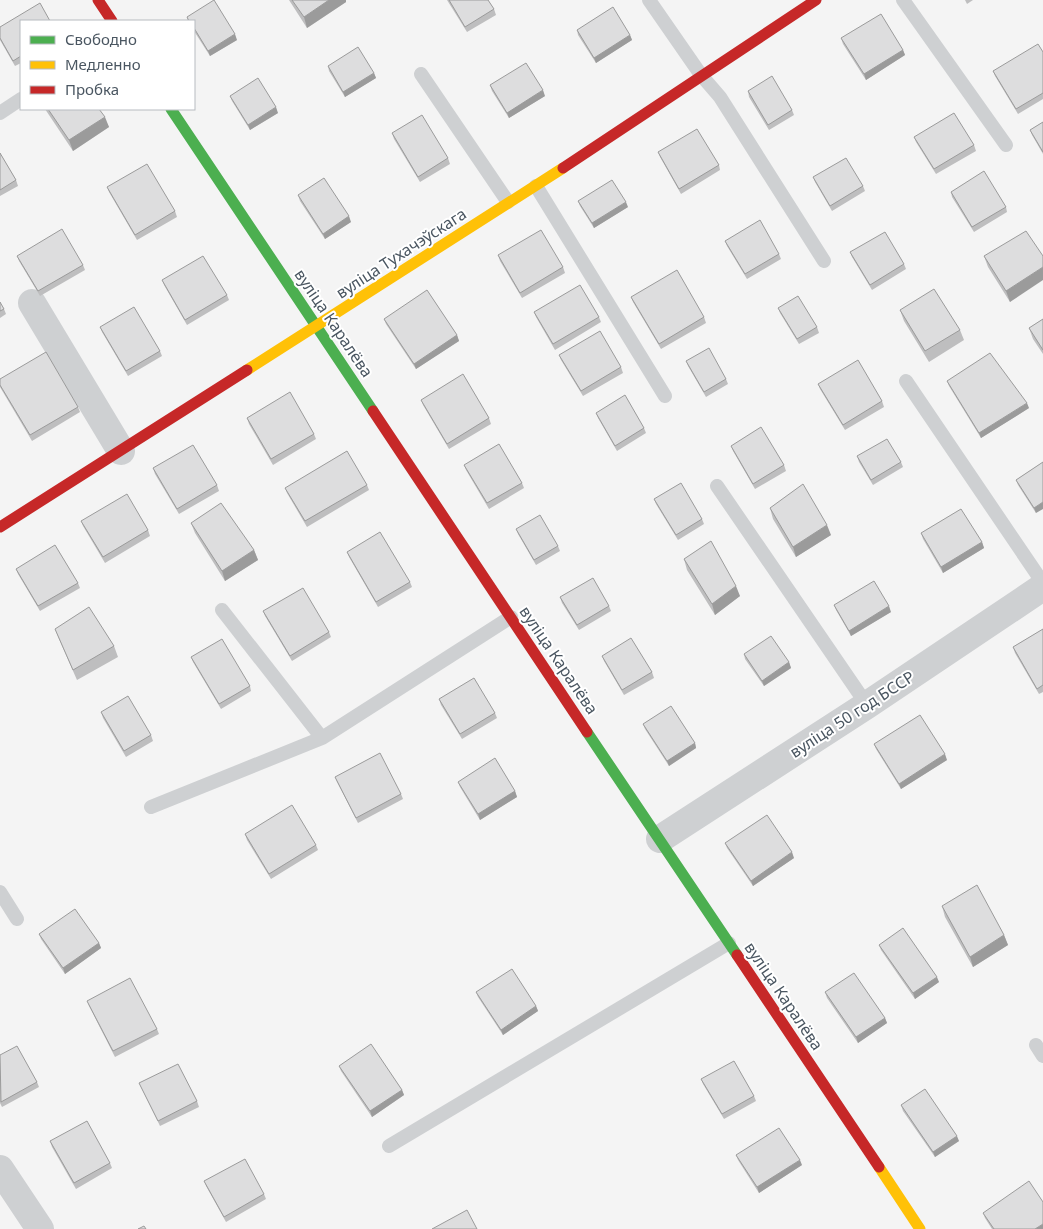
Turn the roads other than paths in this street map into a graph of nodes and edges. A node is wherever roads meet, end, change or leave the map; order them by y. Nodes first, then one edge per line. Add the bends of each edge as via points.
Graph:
1 (98, 0) edge
2 (649, 0) edge
3 (816, 0) edge
4 (903, 0) edge
5 (111, 20) edge
6 (420, 74) dead end
7 (701, 75) junction
8 (20, 100) edge
9 (171, 110) edge
10 (0, 113) edge
11 (1006, 145) dead end
12 (536, 186) junction
13 (508, 202) junction
14 (824, 262) dead end
15 (32, 303) dead end
16 (317, 327) junction
17 (906, 381) dead end
18 (665, 396) dead end
19 (121, 451) junction
20 (717, 486) dead end
21 (0, 527) edge
22 (1043, 585) edge
23 (222, 610) dead end
24 (510, 617) junction
25 (867, 705) junction
26 (322, 738) junction
27 (151, 807) dead end
28 (660, 839) junction
29 (0, 892) edge
30 (17, 918) dead end
31 (729, 943) junction
32 (389, 1146) dead end
33 (0, 1170) edge
34 (40, 1229) edge
35 (920, 1229) edge

1 - 5 main road
2 - 7 lane
3 - 7 main road, вуліца Тухачэўскага
4 - 11 lane
6 - 13 lane
7 - 12 main road, вуліца Тухачэўскага
7 - 14 lane via 720,97
8 - 10 lane
9 - 16 main road, вуліца Каралёва
12 - 13 main road, вуліца Тухачэўскага
12 - 18 lane
13 - 16 main road, вуліца Тухачэўскага
15 - 19 street
16 - 19 main road, вуліца Тухачэўскага
16 - 24 main road, вуліца Каралёва
17 - 22 lane
19 - 21 main road, вуліца Тухачэўскага
20 - 25 lane
22 - 25 street, вуліца 50 год БССР
23 - 26 lane
24 - 26 lane
24 - 28 main road, вуліца Каралёва
25 - 28 street, вуліца 50 год БССР
26 - 27 lane
28 - 31 main road, вуліца Каралёва
29 - 30 lane
31 - 32 lane
31 - 35 main road, вуліца Каралёва
33 - 34 street

